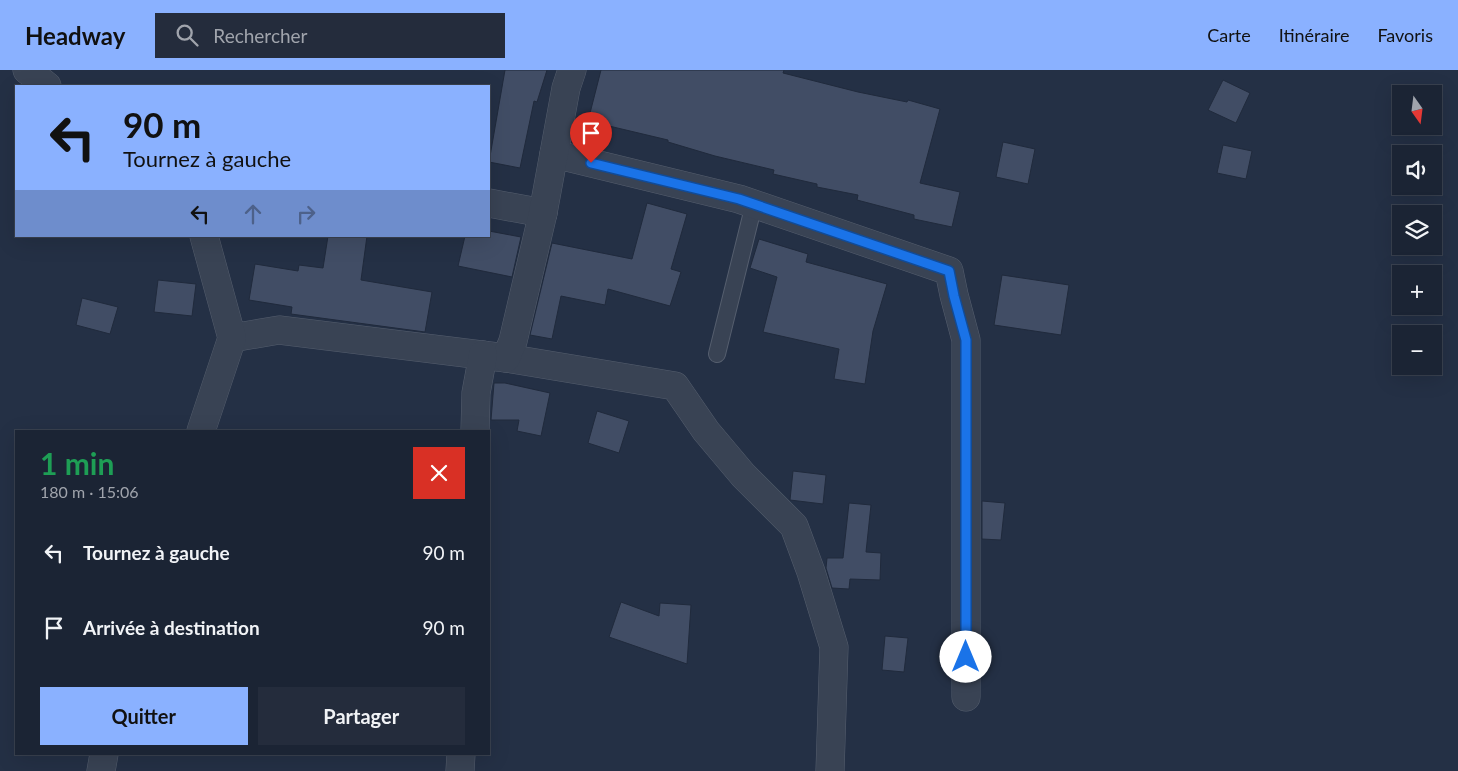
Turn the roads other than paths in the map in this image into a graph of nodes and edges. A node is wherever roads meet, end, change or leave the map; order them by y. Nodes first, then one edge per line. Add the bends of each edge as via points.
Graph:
1 (27, 70) edge
2 (572, 70) edge
3 (46, 85) edge
4 (554, 154) junction
5 (490, 203) edge
6 (754, 204) junction
7 (543, 213) junction
8 (204, 237) edge
9 (232, 338) junction
10 (717, 354) dead end
11 (494, 357) junction
12 (201, 430) edge
13 (475, 430) edge
14 (966, 697) dead end
15 (104, 755) edge
16 (461, 755) edge
17 (101, 771) edge
18 (460, 771) edge
19 (830, 771) edge

1 - 3 street
2 - 4 street
4 - 6 street
4 - 7 street
5 - 7 street
6 - 10 lane
6 - 14 street via 949,271 966,340
7 - 11 street via 513,341
8 - 9 street
9 - 11 street via 279,330
9 - 12 street
11 - 13 street via 476,393
11 - 19 street via 674,386 743,475 794,526 834,647
15 - 17 street
16 - 18 street

